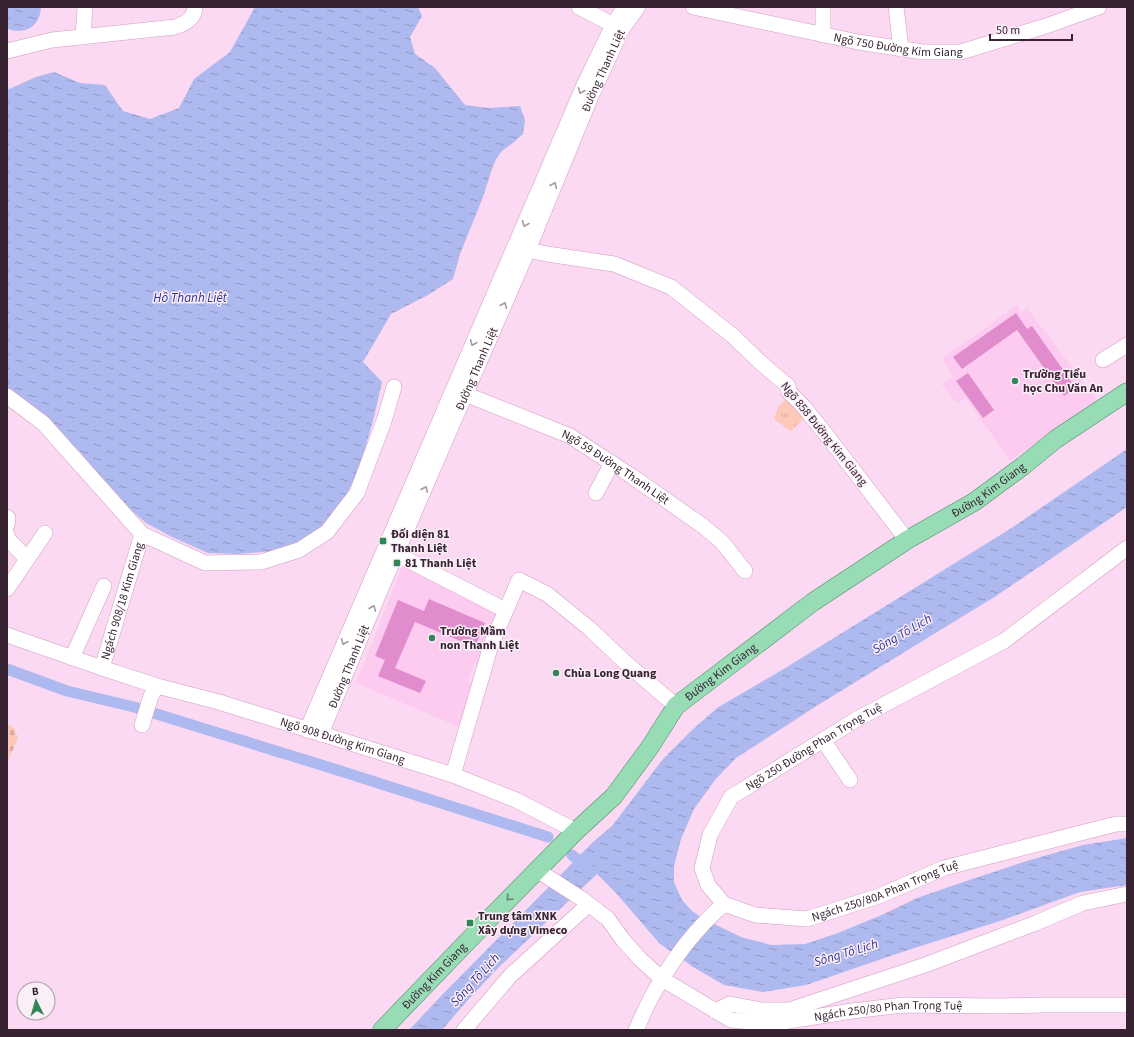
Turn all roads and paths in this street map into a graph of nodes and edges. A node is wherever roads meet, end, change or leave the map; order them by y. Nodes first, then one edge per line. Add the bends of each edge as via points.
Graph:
1 (84, 7) edge
2 (195, 7) edge
3 (579, 7) edge
4 (625, 7) edge
5 (638, 7) edge
6 (693, 7) edge
7 (823, 7) edge
8 (896, 7) edge
9 (1099, 7) edge
10 (618, 27) junction
11 (823, 35) junction
12 (83, 36) junction
13 (901, 49) junction
14 (7, 51) edge
15 (528, 250) junction
16 (1127, 345) edge
17 (1103, 360) dead end
18 (394, 387) dead end
19 (1127, 392) edge
20 (465, 394) junction
21 (7, 396) edge
22 (612, 463) junction
23 (596, 493) dead end
24 (7, 517) edge
25 (7, 525) edge
26 (45, 533) dead end
27 (142, 534) junction
28 (7, 535) edge
29 (907, 540) junction
30 (1127, 548) edge
31 (396, 554) junction
32 (28, 559) junction
33 (745, 571) dead end
34 (104, 586) dead end
35 (7, 589) edge
36 (505, 610) junction
37 (7, 635) edge
38 (72, 658) junction
39 (102, 668) junction
40 (154, 691) junction
41 (676, 706) junction
42 (142, 725) dead end
43 (314, 732) junction
44 (823, 740) junction
45 (453, 775) junction
46 (850, 780) dead end
47 (1127, 824) edge
48 (576, 831) junction
49 (537, 870) junction
50 (1127, 894) edge
51 (585, 902) junction
52 (724, 904) junction
53 (662, 979) junction
54 (1127, 1005) edge
55 (715, 1011) junction
56 (382, 1030) edge
57 (464, 1030) edge
58 (636, 1030) edge

1 - 12 street
2 - 12 street via 190,20 175,27
3 - 10 street
4 - 10 street, Đường Thanh Liệt
5 - 10 street, Đường Thanh Liệt
6 - 11 street, Ngõ 750 Đường Kim Giang
7 - 11 street
8 - 13 street
9 - 13 street, Ngõ 750 Đường Kim Giang via 961,52
15 -> 10 street, Đường Thanh Liệt
10 -> 43 street, Đường Thanh Liệt via 584,85
11 - 13 street, Ngõ 750 Đường Kim Giang
12 - 14 street via 52,40
20 -> 15 street, Đường Thanh Liệt
15 - 29 street, Ngõ 858 Đường Kim Giang via 614,264 671,287 733,336 788,386 789,392 820,426
16 - 17 street
18 - 27 street via 357,493 327,532 299,550 260,562 205,563
19 - 29 main road, Đường Kim Giang via 1056,439 974,502
20 - 22 street, Ngõ 59 Đường Thanh Liệt via 570,436
31 -> 20 street, Đường Thanh Liệt
21 - 27 street via 43,423
22 - 23 street
22 - 33 street, Ngõ 59 Đường Thanh Liệt via 703,526 722,542
24 - 25 street
26 - 32 street
27 - 39 street, Ngách 908/18 Kim Giang
28 - 32 street
29 - 41 main road, Đường Kim Giang via 813,602
30 - 44 street, Ngõ 250 Đường Phan Trọng Tuệ via 1004,641
31 - 36 street
43 -> 31 street, Đường Thanh Liệt
32 - 35 street
34 - 38 street
36 - 41 street via 519,580 547,594
36 - 45 street via 491,645
37 - 38 street, Ngõ 908 Đường Kim Giang
38 - 39 street, Ngõ 908 Đường Kim Giang
39 - 40 street, Ngõ 908 Đường Kim Giang
40 - 42 street
40 - 43 street, Ngõ 908 Đường Kim Giang via 219,702
41 - 48 main road, Đường Kim Giang via 614,796
43 - 45 street, Ngõ 908 Đường Kim Giang
44 - 46 street
44 - 52 street, Ngõ 250 Đường Phan Trọng Tuệ via 731,797 710,835 702,868 708,885
45 - 48 street, Ngõ 908 Đường Kim Giang via 516,800
47 - 52 street, Ngách 250/80A Phan Trọng Tuệ via 1116,824 944,868 879,896 807,919 755,915
48 - 49 main road, Đường Kim Giang
49 - 51 street, Ngách 250/80 Phan Trọng Tuệ
49 -> 56 main road, Đường Kim Giang
50 - 55 street via 1083,903 925,965 789,1010 762,1010 730,1004
51 - 53 street, Ngách 250/80 Phan Trọng Tuệ via 608,919 627,945
51 - 57 street via 510,976
52 - 53 street via 709,917
53 - 55 street, Ngách 250/80 Phan Trọng Tuệ
53 - 58 street via 650,998
54 - 55 street, Ngách 250/80 Phan Trọng Tuệ via 903,1005 770,1024 731,1020

